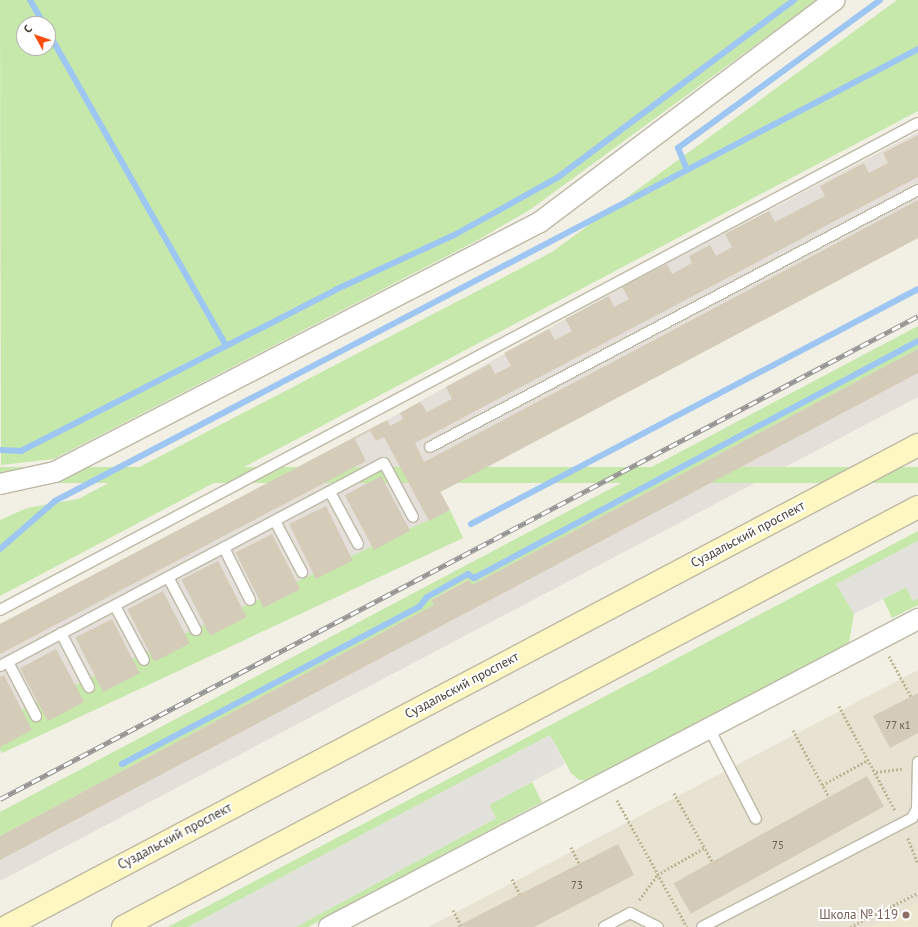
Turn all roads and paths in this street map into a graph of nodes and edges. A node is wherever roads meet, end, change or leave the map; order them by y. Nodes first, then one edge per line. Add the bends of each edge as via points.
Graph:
1 (835, 0) edge
2 (918, 123) edge
3 (918, 190) edge
4 (918, 445) edge
5 (430, 447) dead end
6 (0, 484) edge
7 (330, 492) junction
8 (918, 507) edge
9 (413, 517) dead end
10 (275, 521) junction
11 (358, 544) dead end
12 (224, 548) junction
13 (302, 572) dead end
14 (168, 577) junction
15 (250, 600) dead end
16 (114, 606) junction
17 (0, 610) edge
18 (918, 619) edge
19 (196, 630) dead end
20 (61, 633) junction
21 (880, 640) junction
22 (144, 660) dead end
23 (4, 664) edge
24 (89, 687) dead end
25 (911, 696) dead end
26 (838, 706) dead end
27 (36, 716) dead end
28 (709, 728) junction
29 (794, 730) dead end
30 (868, 760) junction
31 (917, 764) edge
32 (876, 772) junction
33 (608, 781) junction
34 (822, 785) junction
35 (674, 793) dead end
36 (829, 797) dead end
37 (756, 819) dead end
38 (903, 824) junction
39 (571, 847) dead end
40 (704, 848) junction
41 (712, 861) dead end
42 (580, 863) dead end
43 (918, 864) edge
44 (657, 875) junction
45 (512, 879) dead end
46 (918, 893) edge
47 (520, 894) dead end
48 (453, 910) dead end
49 (630, 913) junction
50 (461, 924) dead end
51 (6, 927) edge
52 (124, 927) edge
53 (329, 927) edge
54 (604, 927) edge
55 (658, 927) edge
56 (687, 927) edge
57 (702, 927) edge
58 (850, 927) edge

1 - 6 street via 540,222 55,472
2 - 17 lane
3 - 5 lane
4 - 51 main road, Суздальский проспект
7 - 9 lane via 384,463
7 - 10 lane
7 - 11 lane
8 - 52 main road
10 - 12 lane
10 - 13 lane
12 - 14 lane
12 - 15 lane
14 - 16 lane
14 - 19 lane
16 - 20 lane
16 - 22 lane
18 - 21 street
20 - 23 lane
20 - 24 lane
21 - 25 path
21 - 28 street
23 - 27 lane
26 - 30 path
28 - 33 street
28 - 37 lane
29 - 34 path
30 - 32 path
30 - 34 path
31 - 32 path
31 - 38 lane via 917,809
32 - 38 path
33 - 44 path
33 - 53 street
34 - 36 path
35 - 40 path
38 - 43 path
38 - 57 lane
39 - 42 path
40 - 41 path
40 - 44 path
44 - 49 path
44 - 56 path
45 - 47 path
46 - 58 path
48 - 50 path
49 - 54 lane
49 - 55 lane

